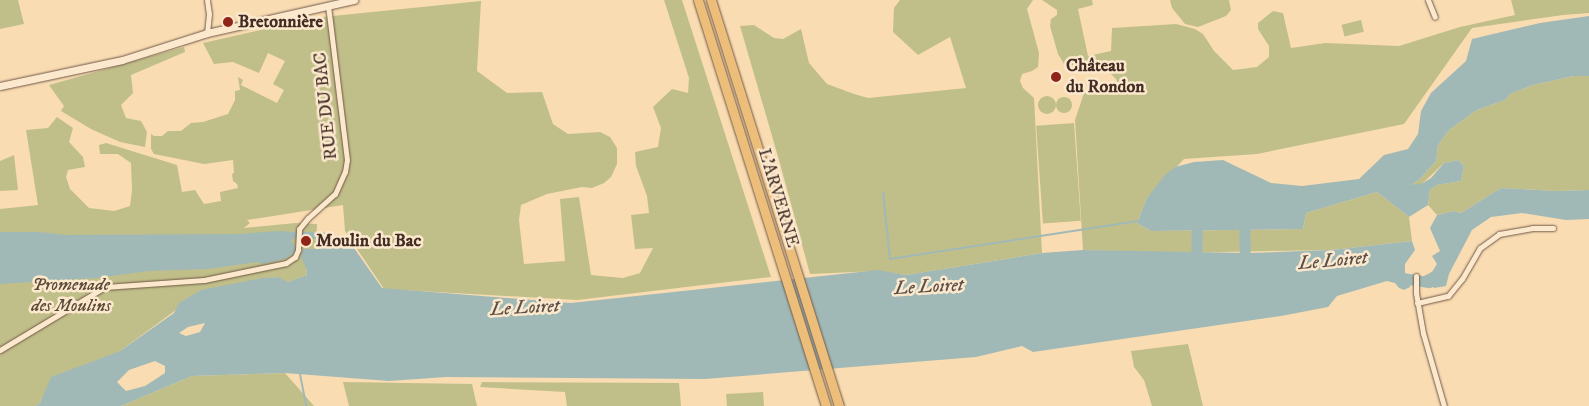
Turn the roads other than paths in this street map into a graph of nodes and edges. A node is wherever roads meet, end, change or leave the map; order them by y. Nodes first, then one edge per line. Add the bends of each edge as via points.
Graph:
1 (207, 0) edge
2 (354, 0) edge
3 (698, 0) edge
4 (711, 0) edge
5 (1428, 0) edge
6 (328, 6) junction
7 (1435, 17) dead end
8 (207, 33) junction
9 (0, 86) edge
10 (1553, 228) dead end
11 (1416, 276) dead end
12 (1417, 302) junction
13 (0, 350) edge
14 (825, 402) edge
15 (839, 406) edge
16 (1444, 406) edge

1 - 8 street
2 - 6 main road
3 - 14 highway, L'ARVERNE
4 - 15 highway, L'ARVERNE
5 - 7 street
6 - 8 main road
6 - 13 street, RUE DU BAC via 347,160 335,194 308,218 299,231 295,257 286,263 204,280 105,286
8 - 9 main road via 122,60
10 - 12 street via 1499,234 1480,248 1448,296
11 - 12 street
12 - 16 street

